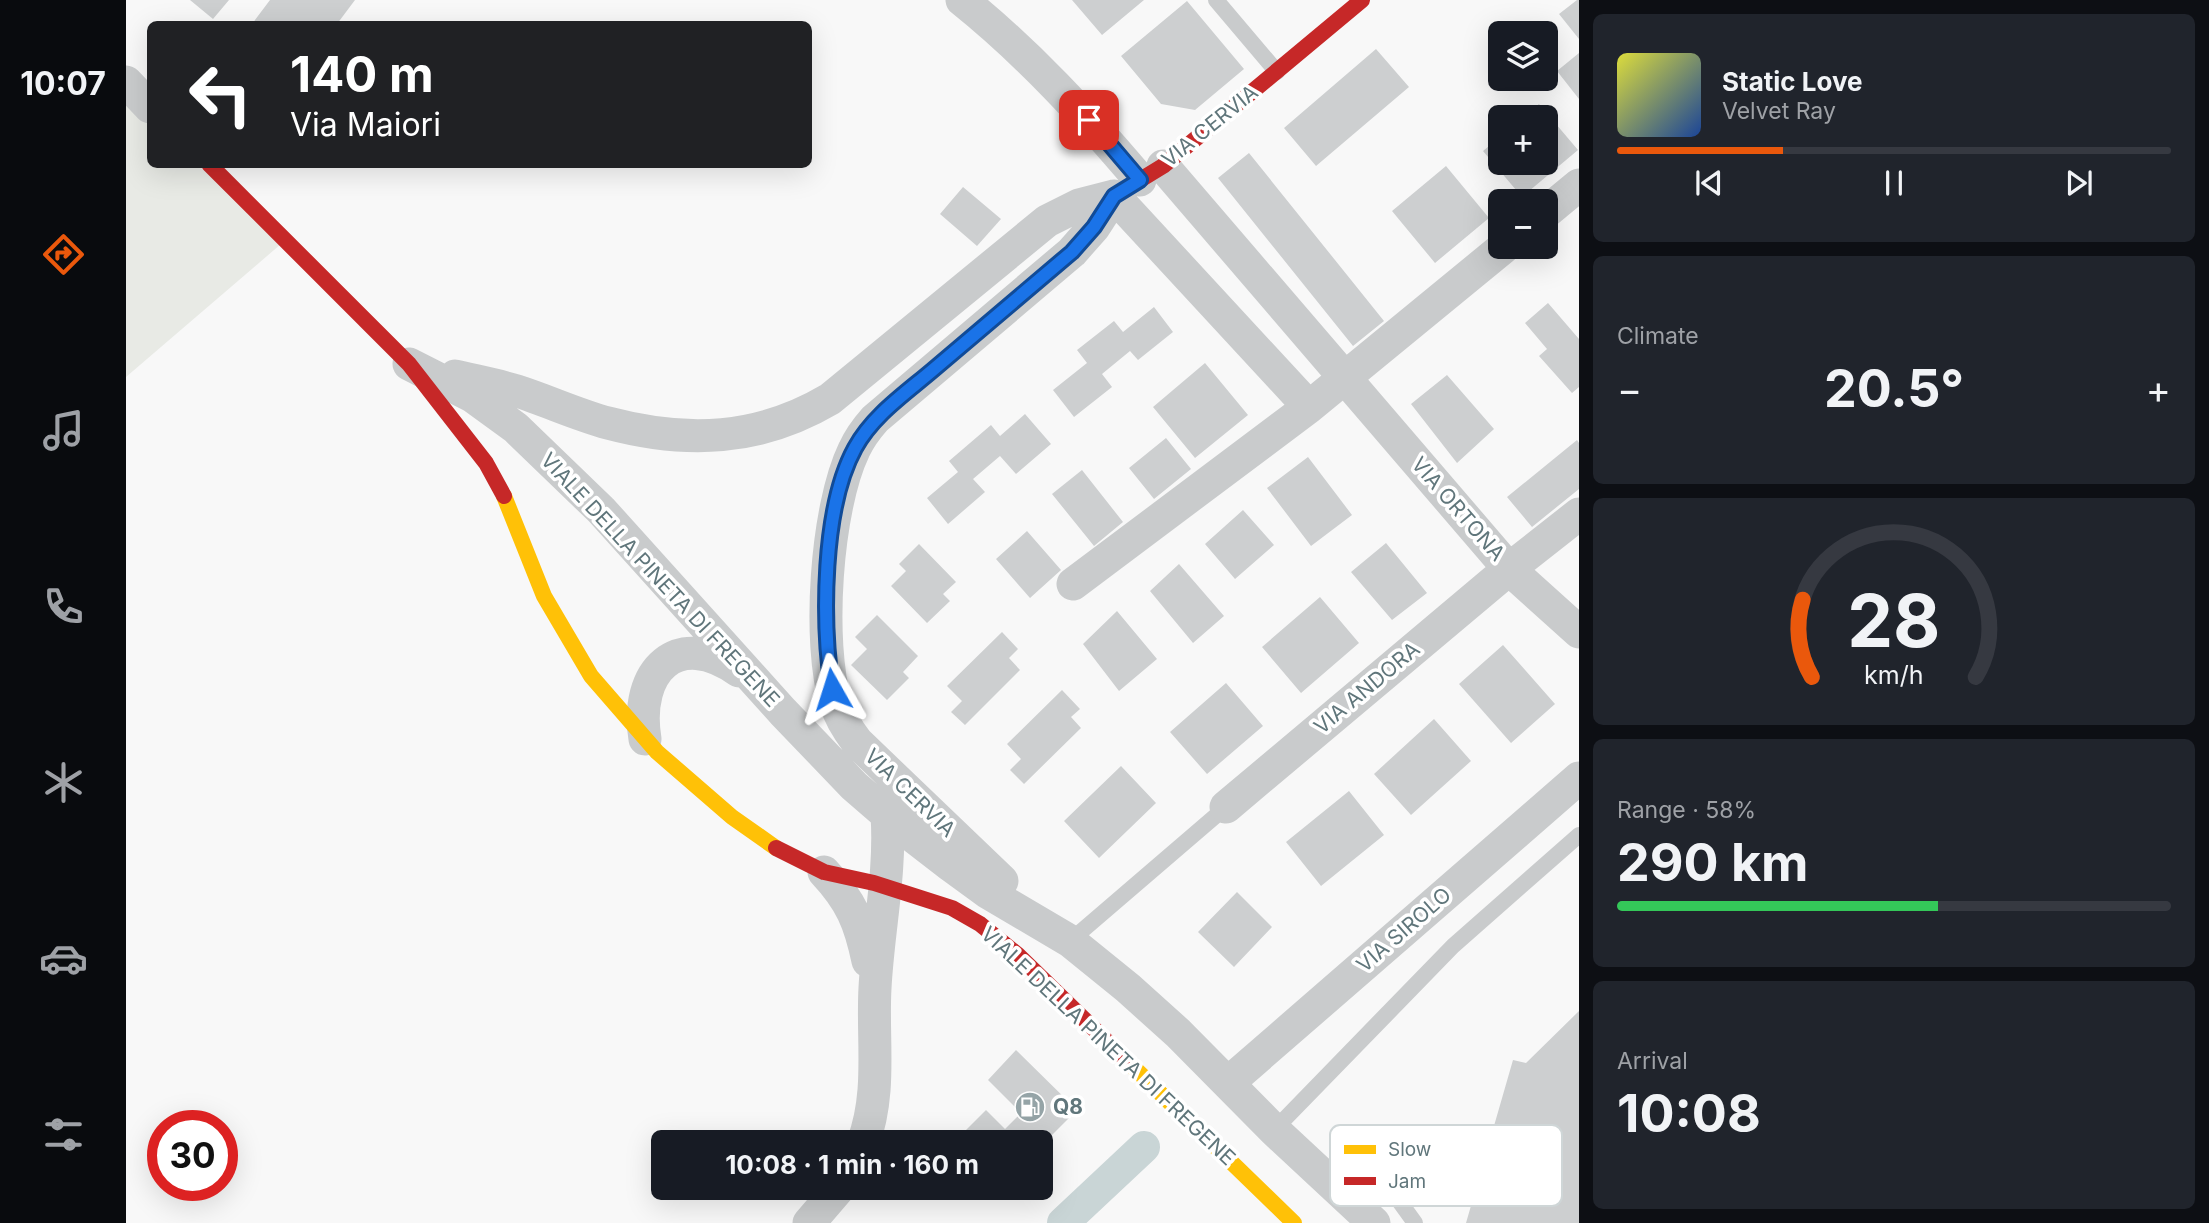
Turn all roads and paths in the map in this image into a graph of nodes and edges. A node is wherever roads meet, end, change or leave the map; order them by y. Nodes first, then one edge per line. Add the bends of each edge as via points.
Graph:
1 (962, 0) edge
2 (1216, 0) edge
3 (1362, 0) edge
4 (1277, 72) junction
5 (126, 82) edge
6 (147, 104) edge
7 (213, 168) edge
8 (1139, 181) junction
9 (1579, 185) edge
10 (1558, 202) edge
11 (1489, 259) edge
12 (409, 364) junction
13 (1345, 378) junction
14 (1309, 407) junction
15 (1579, 514) edge
16 (1509, 569) junction
17 (1073, 584) dead end
18 (1579, 632) edge
19 (756, 682) junction
20 (645, 739) junction
21 (1579, 778) edge
22 (1226, 807) joint
23 (887, 815) junction
24 (1576, 844) edge
25 (824, 872) junction
26 (885, 886) junction
27 (936, 903) junction
28 (1070, 941) junction
29 (878, 944) junction
30 (874, 991) junction
31 (1228, 1083) junction
32 (866, 1130) edge
33 (1274, 1130) junction
34 (1330, 1182) edge
35 (829, 1200) edge
36 (1356, 1206) edge
37 (1403, 1206) edge
38 (809, 1223) edge
39 (1294, 1223) edge
40 (1374, 1223) edge
41 (1415, 1223) edge

1 - 8 street via 1020,49 1089,120
2 - 4 lane
3 - 4 street, VIA CERVIA
4 - 8 street, VIA CERVIA
5 - 6 street
7 - 12 street, VIALE DELLA PINETA DI FREGENE
8 - 12 street via 1047,221 830,398 794,418 757,430 710,436 608,423 514,390
8 - 13 street, VIA ORTONA
8 - 14 street
8 - 28 street, VIA CERVIA via 1072,252 869,426 855,448 832,529 826,616 830,676 836,706 851,735
9 - 10 street
11 - 13 street
12 - 19 street, VIALE DELLA PINETA DI FREGENE via 496,412 552,461
12 - 20 street, VIALE DELLA PINETA DI FREGENE via 491,470 560,625 592,676
13 - 14 street
13 - 16 street, VIA ORTONA
14 - 17 street
15 - 16 street, VIA ANDORA
16 - 18 street, VIA ORTONA
16 - 22 street, VIA ANDORA
19 - 20 street via 710,655 687,654 667,662 646,691
19 - 23 street, VIALE DELLA PINETA DI FREGENE
20 - 25 street, VIALE DELLA PINETA DI FREGENE via 759,838
21 - 31 street, VIA SIROLO
22 - 28 lane
23 - 26 street
23 - 28 street, VIALE DELLA PINETA DI FREGENE via 987,892
24 - 33 lane via 1453,946
25 - 26 street, VIALE DELLA PINETA DI FREGENE
25 - 30 street via 847,898 859,923
26 - 27 street, VIALE DELLA PINETA DI FREGENE
26 - 29 street
27 - 29 street via 896,924
27 - 39 street, VIALE DELLA PINETA DI FREGENE via 967,915 1018,955
28 - 31 street, VIALE DELLA PINETA DI FREGENE via 1154,1010
29 - 30 street
30 - 32 street via 874,1100
31 - 33 street, VIALE DELLA PINETA DI FREGENE
33 - 34 street, VIALE DELLA PINETA DI FREGENE
35 - 38 street
36 - 40 street, VIALE DELLA PINETA DI FREGENE
37 - 41 lane

